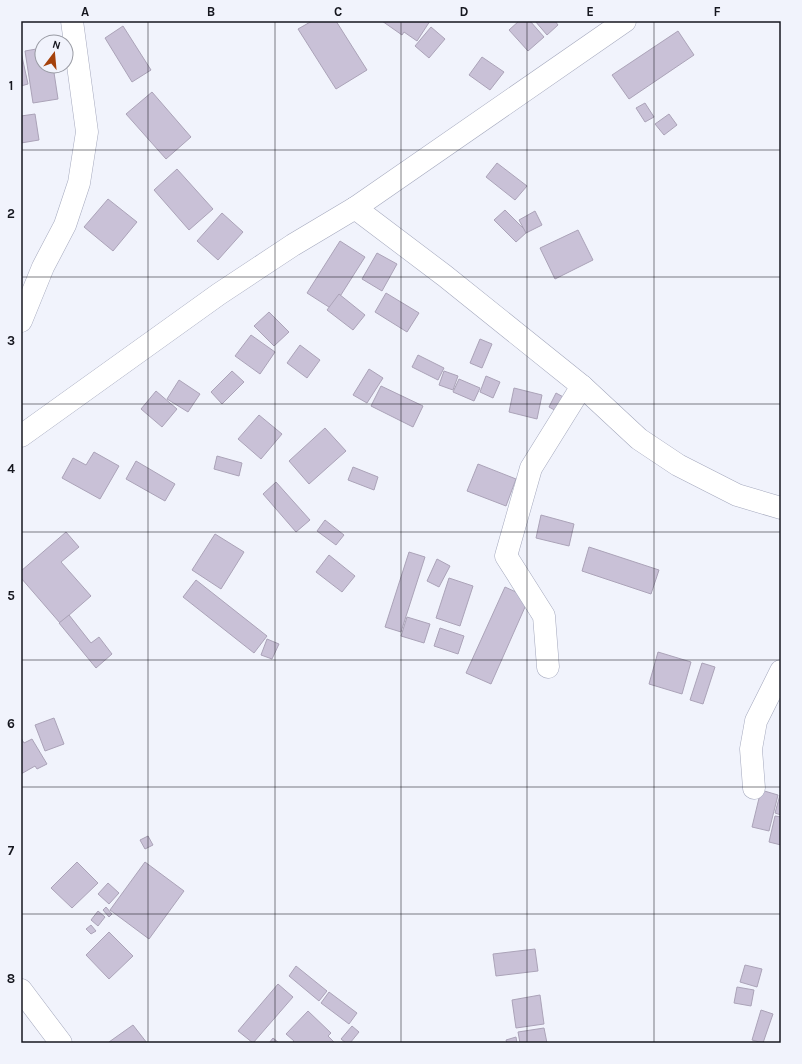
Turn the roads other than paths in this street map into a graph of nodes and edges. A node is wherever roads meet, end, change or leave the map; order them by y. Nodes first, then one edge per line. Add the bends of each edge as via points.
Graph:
1 (72, 21) edge
2 (626, 21) edge
3 (355, 208) junction
4 (21, 321) edge
5 (582, 386) junction
6 (21, 436) edge
7 (781, 508) edge
8 (548, 667) dead end
9 (781, 671) edge
10 (754, 788) dead end
11 (21, 990) edge
12 (61, 1043) edge

1 - 4 street via 87,132 79,183 65,225 43,267
2 - 3 street
3 - 5 street via 445,276
3 - 6 street via 219,294
5 - 7 street via 639,439 678,465 737,495
5 - 8 street via 531,468 506,556 544,616
9 - 10 street via 756,721 751,749
11 - 12 street

